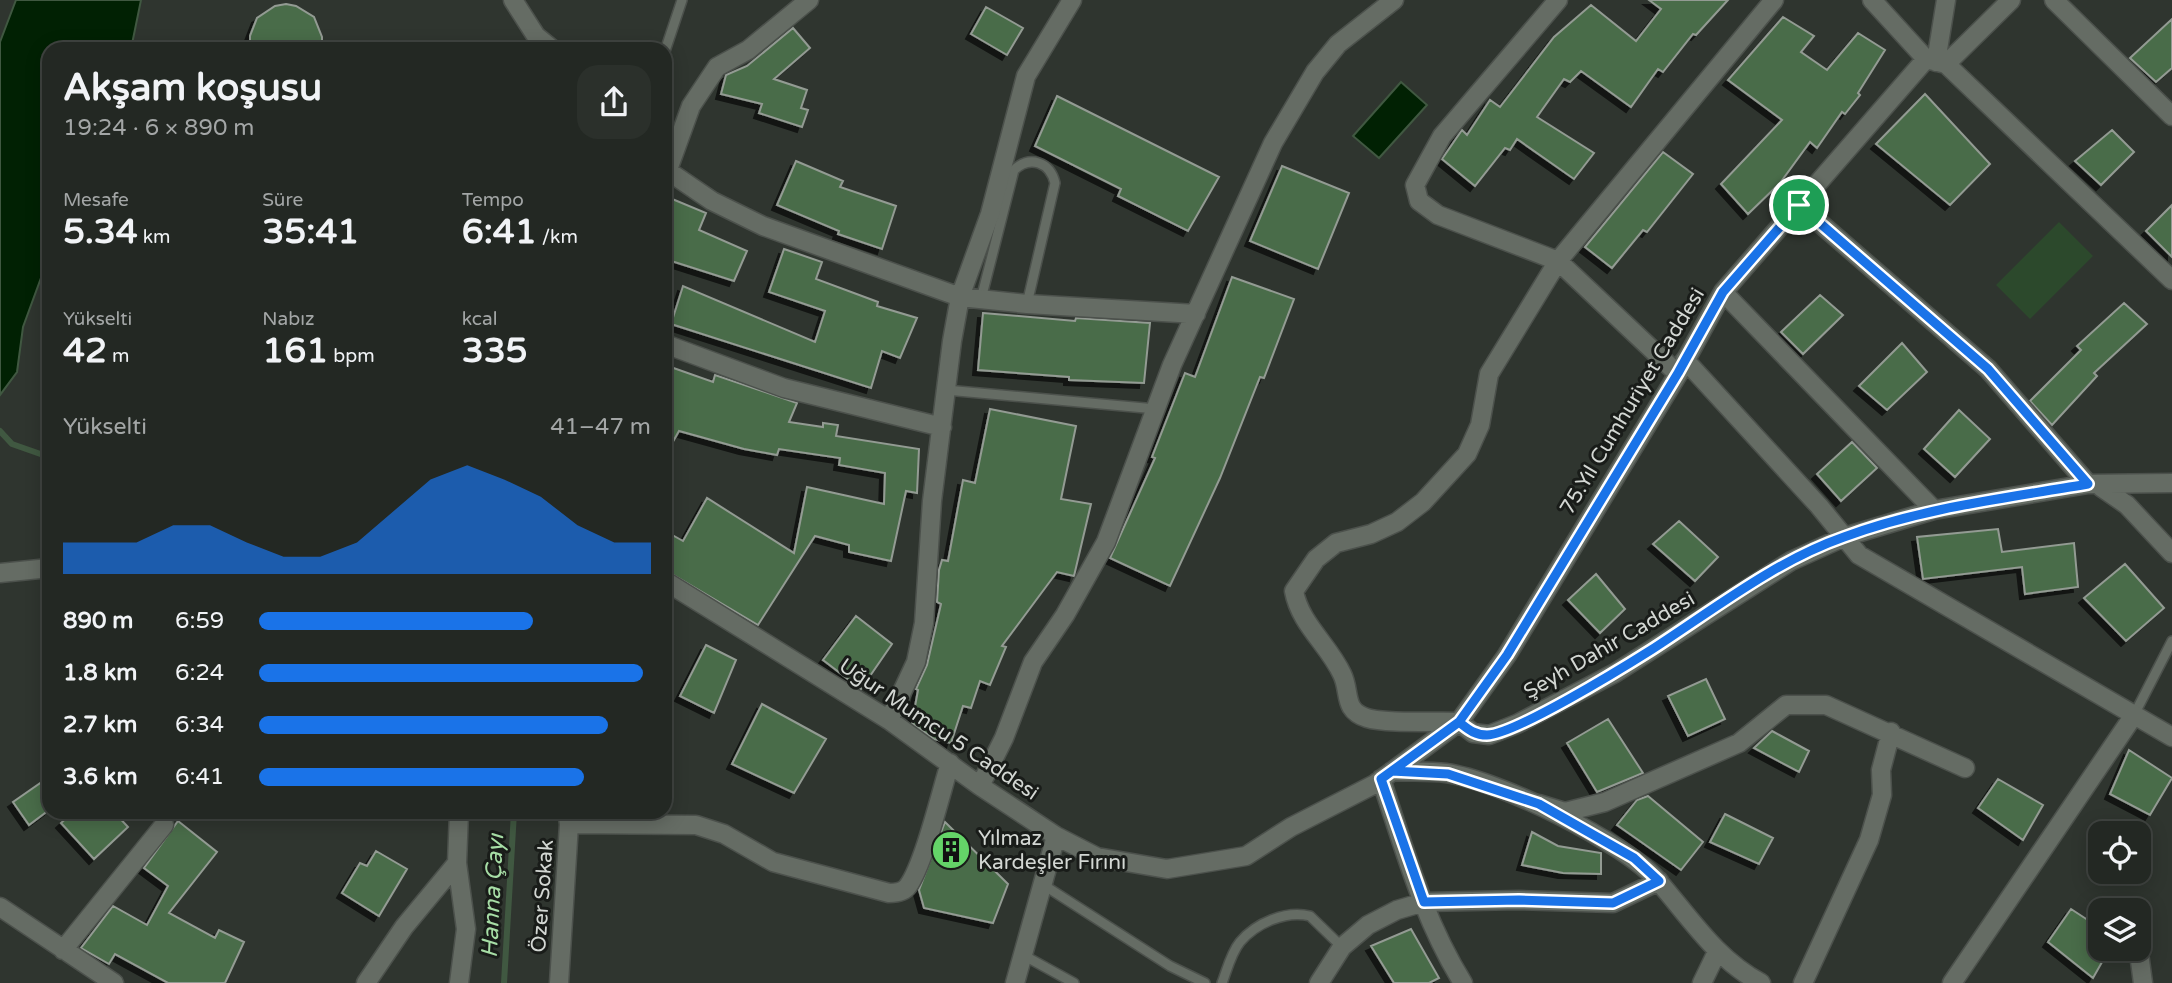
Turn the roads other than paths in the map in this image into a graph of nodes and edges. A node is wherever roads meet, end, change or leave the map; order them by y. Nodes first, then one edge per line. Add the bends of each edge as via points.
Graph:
1 (513, 0) edge
2 (682, 0) edge
3 (808, 0) edge
4 (1072, 0) edge
5 (1394, 0) edge
6 (1558, 0) edge
7 (1774, 0) edge
8 (1872, 0) edge
9 (1946, 0) edge
10 (2011, 0) edge
11 (2054, 0) edge
12 (543, 42) edge
13 (668, 42) edge
14 (1936, 62) junction
15 (2172, 117) edge
16 (672, 155) edge
17 (672, 175) edge
18 (1799, 205) junction
19 (1558, 261) junction
20 (2172, 280) edge
21 (1723, 292) junction
22 (960, 297) junction
23 (981, 299) junction
24 (1027, 304) junction
25 (1196, 314) junction
26 (672, 347) edge
27 (1682, 367) junction
28 (946, 390) junction
29 (1158, 409) junction
30 (942, 427) junction
31 (2172, 483) edge
32 (2095, 485) junction
33 (1934, 510) junction
34 (1844, 537) junction
35 (2172, 553) edge
36 (42, 569) edge
37 (0, 573) edge
38 (672, 584) edge
39 (2172, 641) edge
40 (2134, 715) junction
41 (889, 720) junction
42 (1459, 722) junction
43 (1891, 732) junction
44 (2172, 737) edge
45 (950, 762) junction
46 (1965, 768) dead end
47 (1387, 775) junction
48 (980, 786) junction
49 (1539, 804) junction
50 (459, 819) edge
51 (568, 819) edge
52 (586, 819) edge
53 (164, 825) dead end
54 (1056, 836) junction
55 (457, 863) junction
56 (1659, 881) junction
57 (1042, 883) junction
58 (1424, 902) junction
59 (0, 907) edge
60 (1342, 947) junction
61 (63, 950) junction
62 (1717, 952) junction
63 (1023, 955) junction
64 (2140, 961) edge
65 (114, 983) edge
66 (366, 983) edge
67 (459, 983) edge
68 (559, 983) edge
69 (1015, 983) edge
70 (1074, 983) edge
71 (1205, 983) edge
72 (1222, 983) edge
73 (1319, 983) edge
74 (1463, 983) edge
75 (1702, 983) edge
76 (1761, 983) edge
77 (1803, 983) edge
78 (1952, 983) edge
79 (2143, 983) edge

1 - 12 street
2 - 13 lane
3 - 16 street via 748,50 717,67 691,106
4 - 22 street via 1026,76 990,214
5 - 25 street via 1338,44 1315,72 1273,143
6 - 19 street via 1442,136 1415,185 1419,201 1438,215
7 - 19 street
8 - 14 street
9 - 14 street
10 - 14 street, 75.Yıl Cumhuriyet Caddesi
11 - 15 street
14 - 18 street, 75.Yıl Cumhuriyet Caddesi
14 - 20 street
17 - 22 street via 763,226
18 - 21 street, 75.Yıl Cumhuriyet Caddesi
18 - 32 street via 1988,369
19 - 27 street
19 - 42 street, Şeyh Dahir Caddesi via 1489,374 1480,425 1467,454 1423,502 1397,522 1336,543 1306,570 1294,591 1297,608 1344,676 1347,703 1353,710 1367,718
21 - 27 street, 75.Yıl Cumhuriyet Caddesi
21 - 33 street
22 - 23 street
22 - 28 street
23 - 24 street
23 - 24 lane via 1014,170 1025,162 1038,162 1050,170 1055,183
24 - 25 street
25 - 29 street
26 - 30 street via 784,388
27 - 34 street
27 - 42 street, 75.Yıl Cumhuriyet Caddesi via 1507,655
28 - 29 lane
28 - 30 street
29 - 48 street via 1106,542 1033,662
30 - 41 street via 924,623 916,662
31 - 32 street, Şeyh Dahir Caddesi
32 - 33 street, Şeyh Dahir Caddesi
32 - 35 street via 2127,505
33 - 34 street, Şeyh Dahir Caddesi
34 - 40 street via 1859,555
34 - 42 street, Şeyh Dahir Caddesi via 1791,561 1615,673 1517,724 1489,735 1473,733
36 - 37 street
38 - 41 street, Uğur Mumcu 5 Caddesi
39 - 40 lane
40 - 44 street
40 - 78 street
41 - 45 street, Uğur Mumcu 5 Caddesi
42 - 47 street
43 - 46 street
43 - 49 street via 1826,705 1786,705 1739,743 1605,802 1565,812
43 - 77 street via 1881,770 1882,795 1869,841
45 - 48 street, Uğur Mumcu 5 Caddesi
45 - 52 street via 919,861 908,888 900,892 889,893 773,862 724,834 696,825
47 - 49 street via 1448,774
47 - 54 street via 1246,856 1197,866 1167,869 1123,864 1097,857
47 - 58 street
48 - 54 street, Uğur Mumcu 5 Caddesi
49 - 56 street via 1634,858
50 - 55 street
51 - 68 street, Özer Sokak
53 - 61 street
54 - 57 street
55 - 66 street via 404,927
55 - 67 street via 466,929
56 - 58 street via 1613,903
56 - 62 street
57 - 63 street
57 - 71 lane via 1170,966
58 - 60 street via 1368,925
58 - 74 street
59 - 61 street
60 - 72 lane via 1310,916 1286,915 1254,929 1239,943
60 - 73 street
61 - 65 street
62 - 75 street
62 - 76 street
63 - 69 street
63 - 70 lane
64 - 79 street

